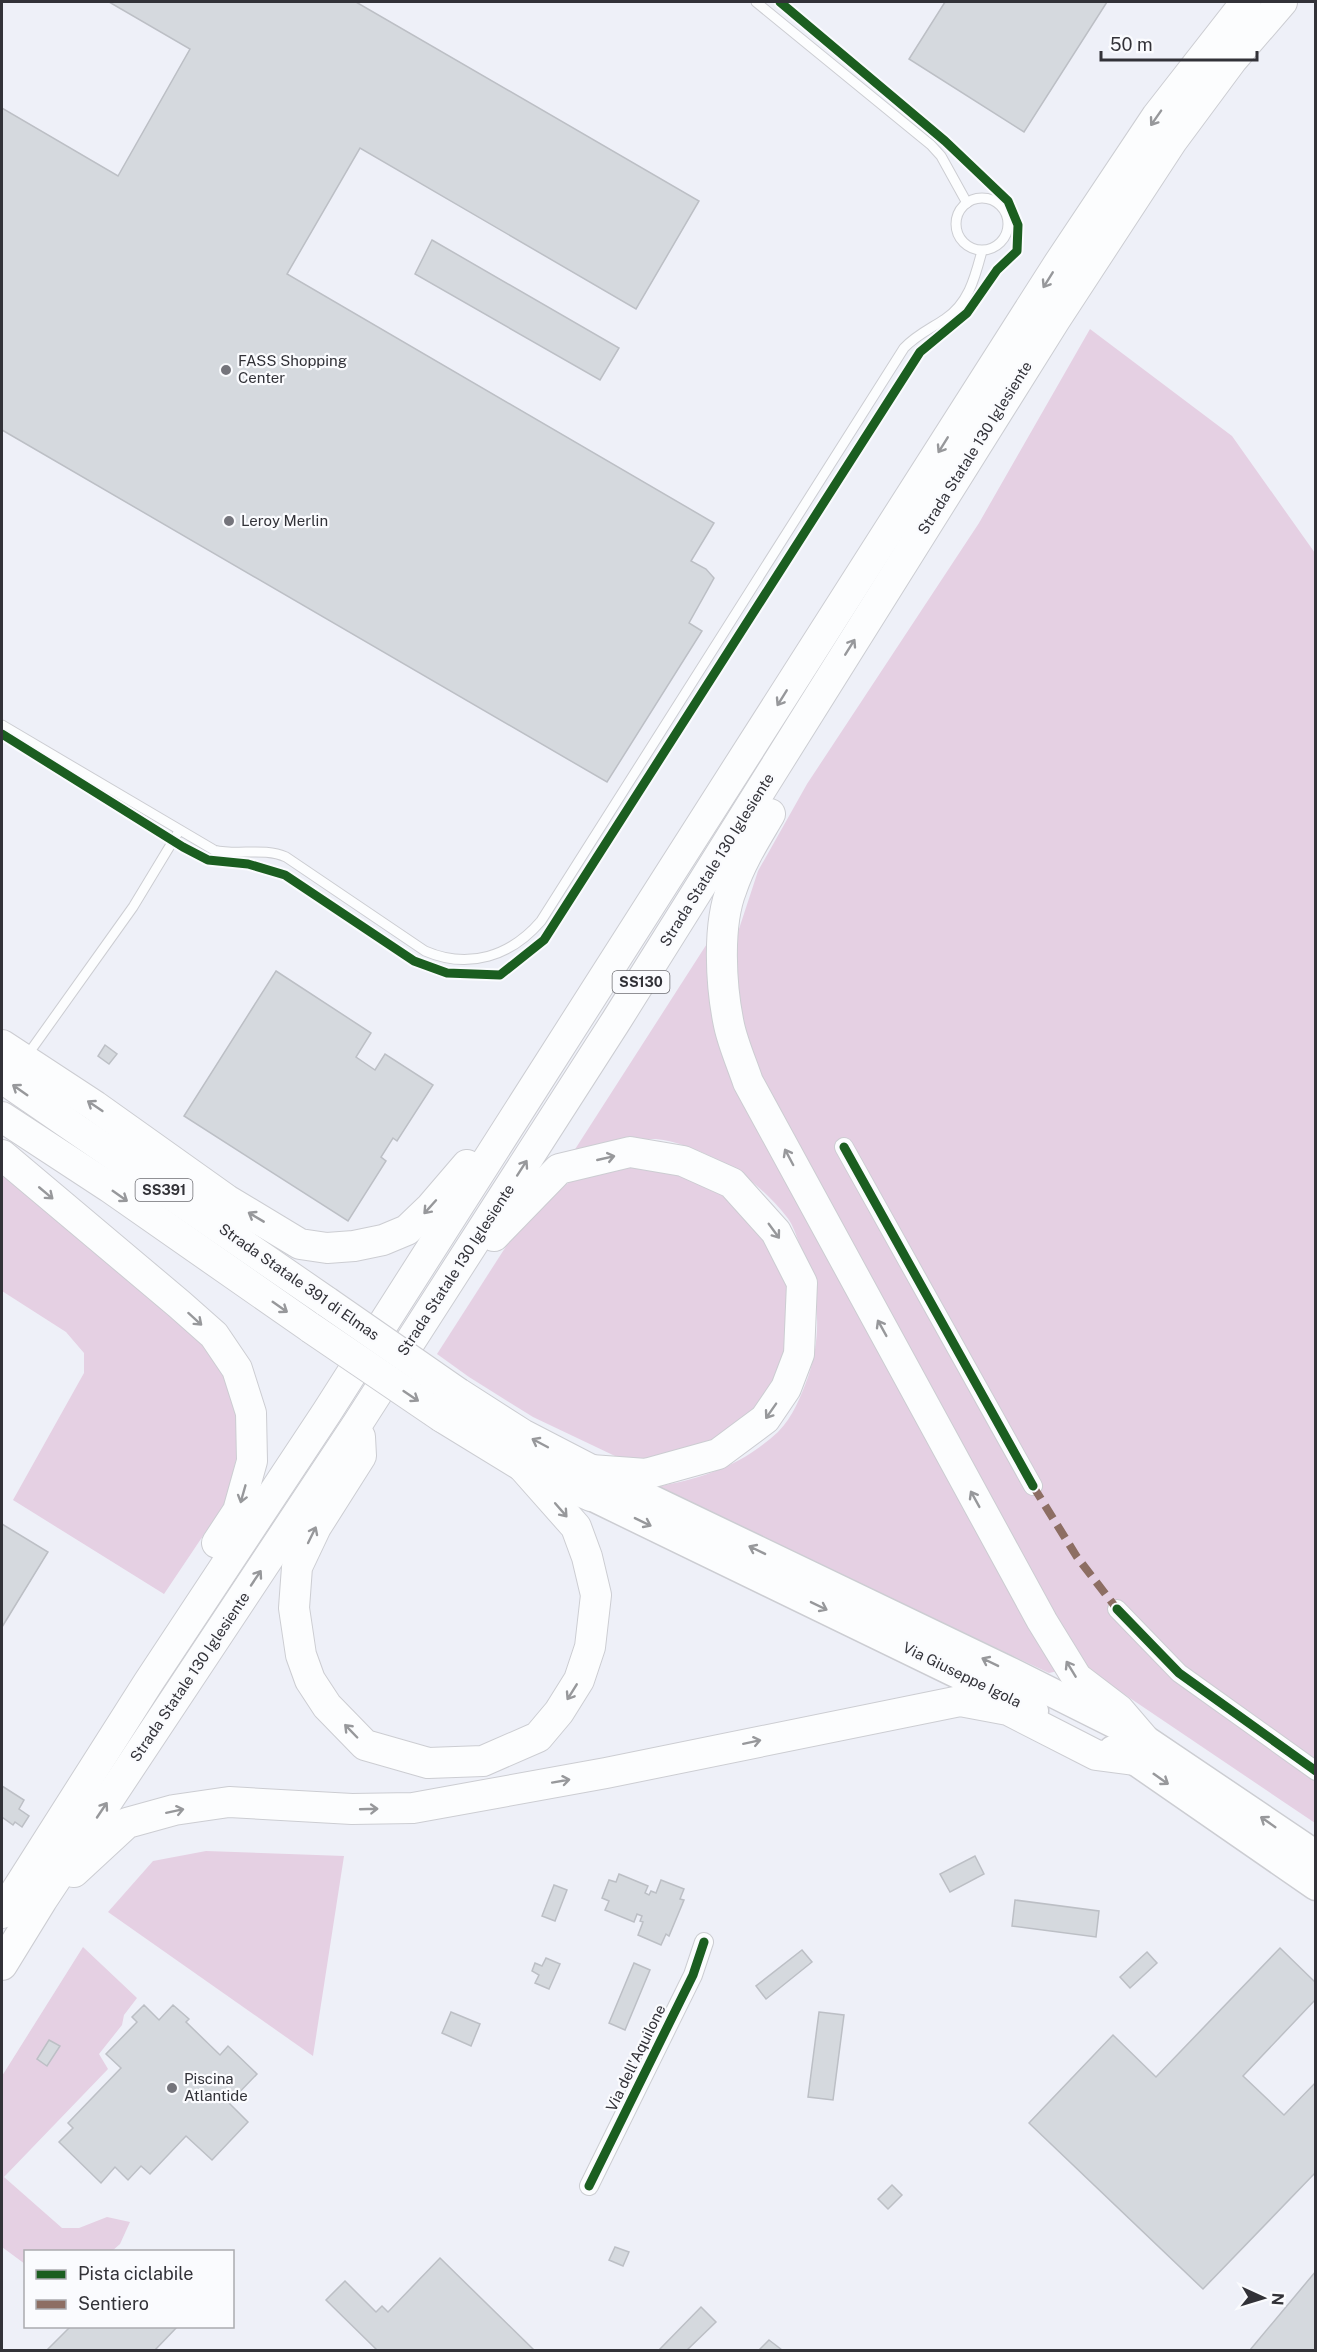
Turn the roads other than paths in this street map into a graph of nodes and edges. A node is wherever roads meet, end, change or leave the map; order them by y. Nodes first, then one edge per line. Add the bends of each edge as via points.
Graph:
1 (756, 2) edge
2 (1246, 2) edge
3 (1282, 2) edge
4 (967, 203) junction
5 (982, 251) junction
6 (827, 685) junction
7 (2, 725) edge
8 (179, 831) junction
9 (13, 1052) edge
10 (2, 1078) edge
11 (2, 1117) edge
12 (514, 1119) junction
13 (844, 1147) dead end
14 (2, 1155) edge
15 (449, 1281) junction
16 (450, 1405) junction
17 (358, 1423) junction
18 (522, 1466) junction
19 (595, 1481) junction
20 (1033, 1486) dead end
21 (1117, 1609) dead end
22 (148, 1683) junction
23 (1138, 1749) junction
24 (1316, 1771) edge
25 (1316, 1855) edge
26 (1316, 1886) edge
27 (42, 1900) junction
28 (2, 1913) edge
29 (704, 1942) dead end
30 (2, 1965) edge
31 (589, 2186) dead end

1 - 4 lane via 931,145
2 -> 12 highway, Strada Statale 130 Iglesiente / SS130 via 1157,116 1059,263
6 -> 3 highway, Strada Statale 130 Iglesiente / SS130 via 1172,141 1232,60
4 - 5 lane via 959,211 957,232 971,249
4 - 5 lane via 988,198 1005,211 1009,222 1002,243
5 - 8 lane via 974,282 958,309 914,337 904,348 541,921 520,942 494,956 478,959 436,956 286,857 264,852 225,853
15 -> 6 highway, Strada Statale 130 Iglesiente / SS130
23 -> 6 highway via 1119,1710 1077,1678 1042,1621 748,1082 729,1027 722,938 730,890 749,849 822,726
7 - 8 lane
8 - 9 lane via 133,907
12 -> 9 highway via 407,1230 383,1240 327,1248 300,1244 227,1200 156,1147
16 -> 10 highway, Strada Statale 391 di Elmas / SS391, bridge via 327,1302
11 -> 16 highway, Strada Statale 391 di Elmas / SS391, bridge via 310,1328
12 - 22 highway, Strada Statale 130 Iglesiente / SS130
13 - 20 street
14 -> 22 highway via 213,1335 237,1369 251,1413 252,1461 238,1510 163,1630
15 - 17 highway, Strada Statale 130 Iglesiente / SS130
15 -> 19 highway via 559,1169 630,1152 683,1161 732,1183 776,1232 802,1283 800,1354 786,1388 765,1419 718,1454 646,1474
16 - 18 highway, Strada Statale 391 di Elmas / SS391
19 -> 16 highway, Strada Statale 391 di Elmas / SS391 via 522,1434
18 -> 17 highway via 576,1527 596,1595 590,1647 579,1680 538,1737 483,1761 428,1763 365,1745 327,1706 310,1680 301,1655 294,1608 297,1567 316,1527 361,1456
27 -> 17 highway, Strada Statale 130 Iglesiente / SS130
18 - 19 highway, Strada Statale 391 di Elmas / SS391
19 - 23 main road, Via Giuseppe Igola
21 - 24 street via 1179,1673
22 - 28 highway, Strada Statale 130 Iglesiente / SS130
25 -> 23 main road, Via Giuseppe Igola
23 -> 26 main road, Via Giuseppe Igola
27 -> 23 highway via 128,1823 174,1810 229,1803 413,1808 960,1701 1008,1710 1096,1755
27 - 30 highway, Strada Statale 130 Iglesiente / SS130
29 - 31 street, Via dell'Aquilone via 693,1975

